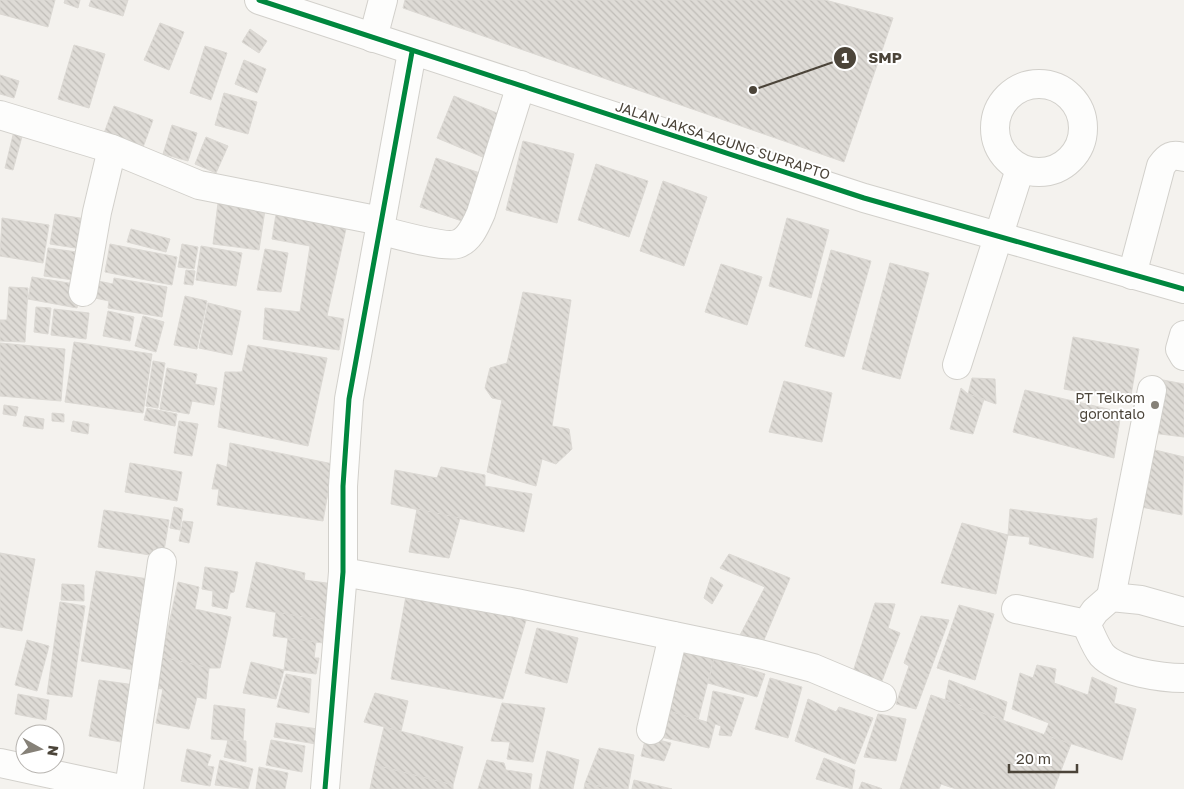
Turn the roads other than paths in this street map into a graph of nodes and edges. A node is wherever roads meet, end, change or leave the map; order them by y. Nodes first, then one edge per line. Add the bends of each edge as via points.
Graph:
1 (260, 0) edge
2 (383, 0) edge
3 (373, 38) junction
4 (412, 52) junction
5 (521, 85) junction
6 (0, 115) edge
7 (112, 149) junction
8 (1184, 157) edge
9 (1020, 169) dead end
10 (380, 226) junction
11 (997, 238) junction
12 (1132, 275) junction
13 (1184, 289) edge
14 (83, 292) dead end
15 (1184, 335) edge
16 (1184, 356) edge
17 (957, 365) dead end
18 (1152, 390) dead end
19 (162, 562) dead end
20 (343, 572) junction
21 (1111, 597) junction
22 (1016, 609) dead end
23 (1184, 612) edge
24 (1086, 624) junction
25 (673, 636) junction
26 (1184, 678) edge
27 (882, 697) dead end
28 (651, 730) dead end
29 (0, 763) edge
30 (121, 789) edge
31 (129, 789) edge
32 (325, 789) edge

1 - 3 street, JALAN JAKSA AGUNG SUPRAPTO
2 - 3 street
3 - 4 street, JALAN JAKSA AGUNG SUPRAPTO
4 - 5 street, JALAN JAKSA AGUNG SUPRAPTO
4 - 10 street
5 - 10 street via 480,213 464,240 457,244 443,244
5 - 11 street, JALAN JAKSA AGUNG SUPRAPTO via 846,193
6 - 7 street
7 - 10 street via 199,185
7 - 14 street
8 - 12 street via 1174,154 1167,157 1162,166
9 - 11 street
10 - 20 street via 349,399 343,486
11 - 12 street, JALAN JAKSA AGUNG SUPRAPTO
11 - 17 street
12 - 13 street, JALAN JAKSA AGUNG SUPRAPTO
15 - 16 street via 1180,349
18 - 21 street
19 - 31 street
20 - 25 street via 516,603
20 - 32 street
21 - 23 street via 1141,600
21 - 24 street
22 - 24 street
24 - 26 street via 1096,646 1112,663 1144,673
25 - 27 street via 788,661
25 - 28 street
29 - 30 street

